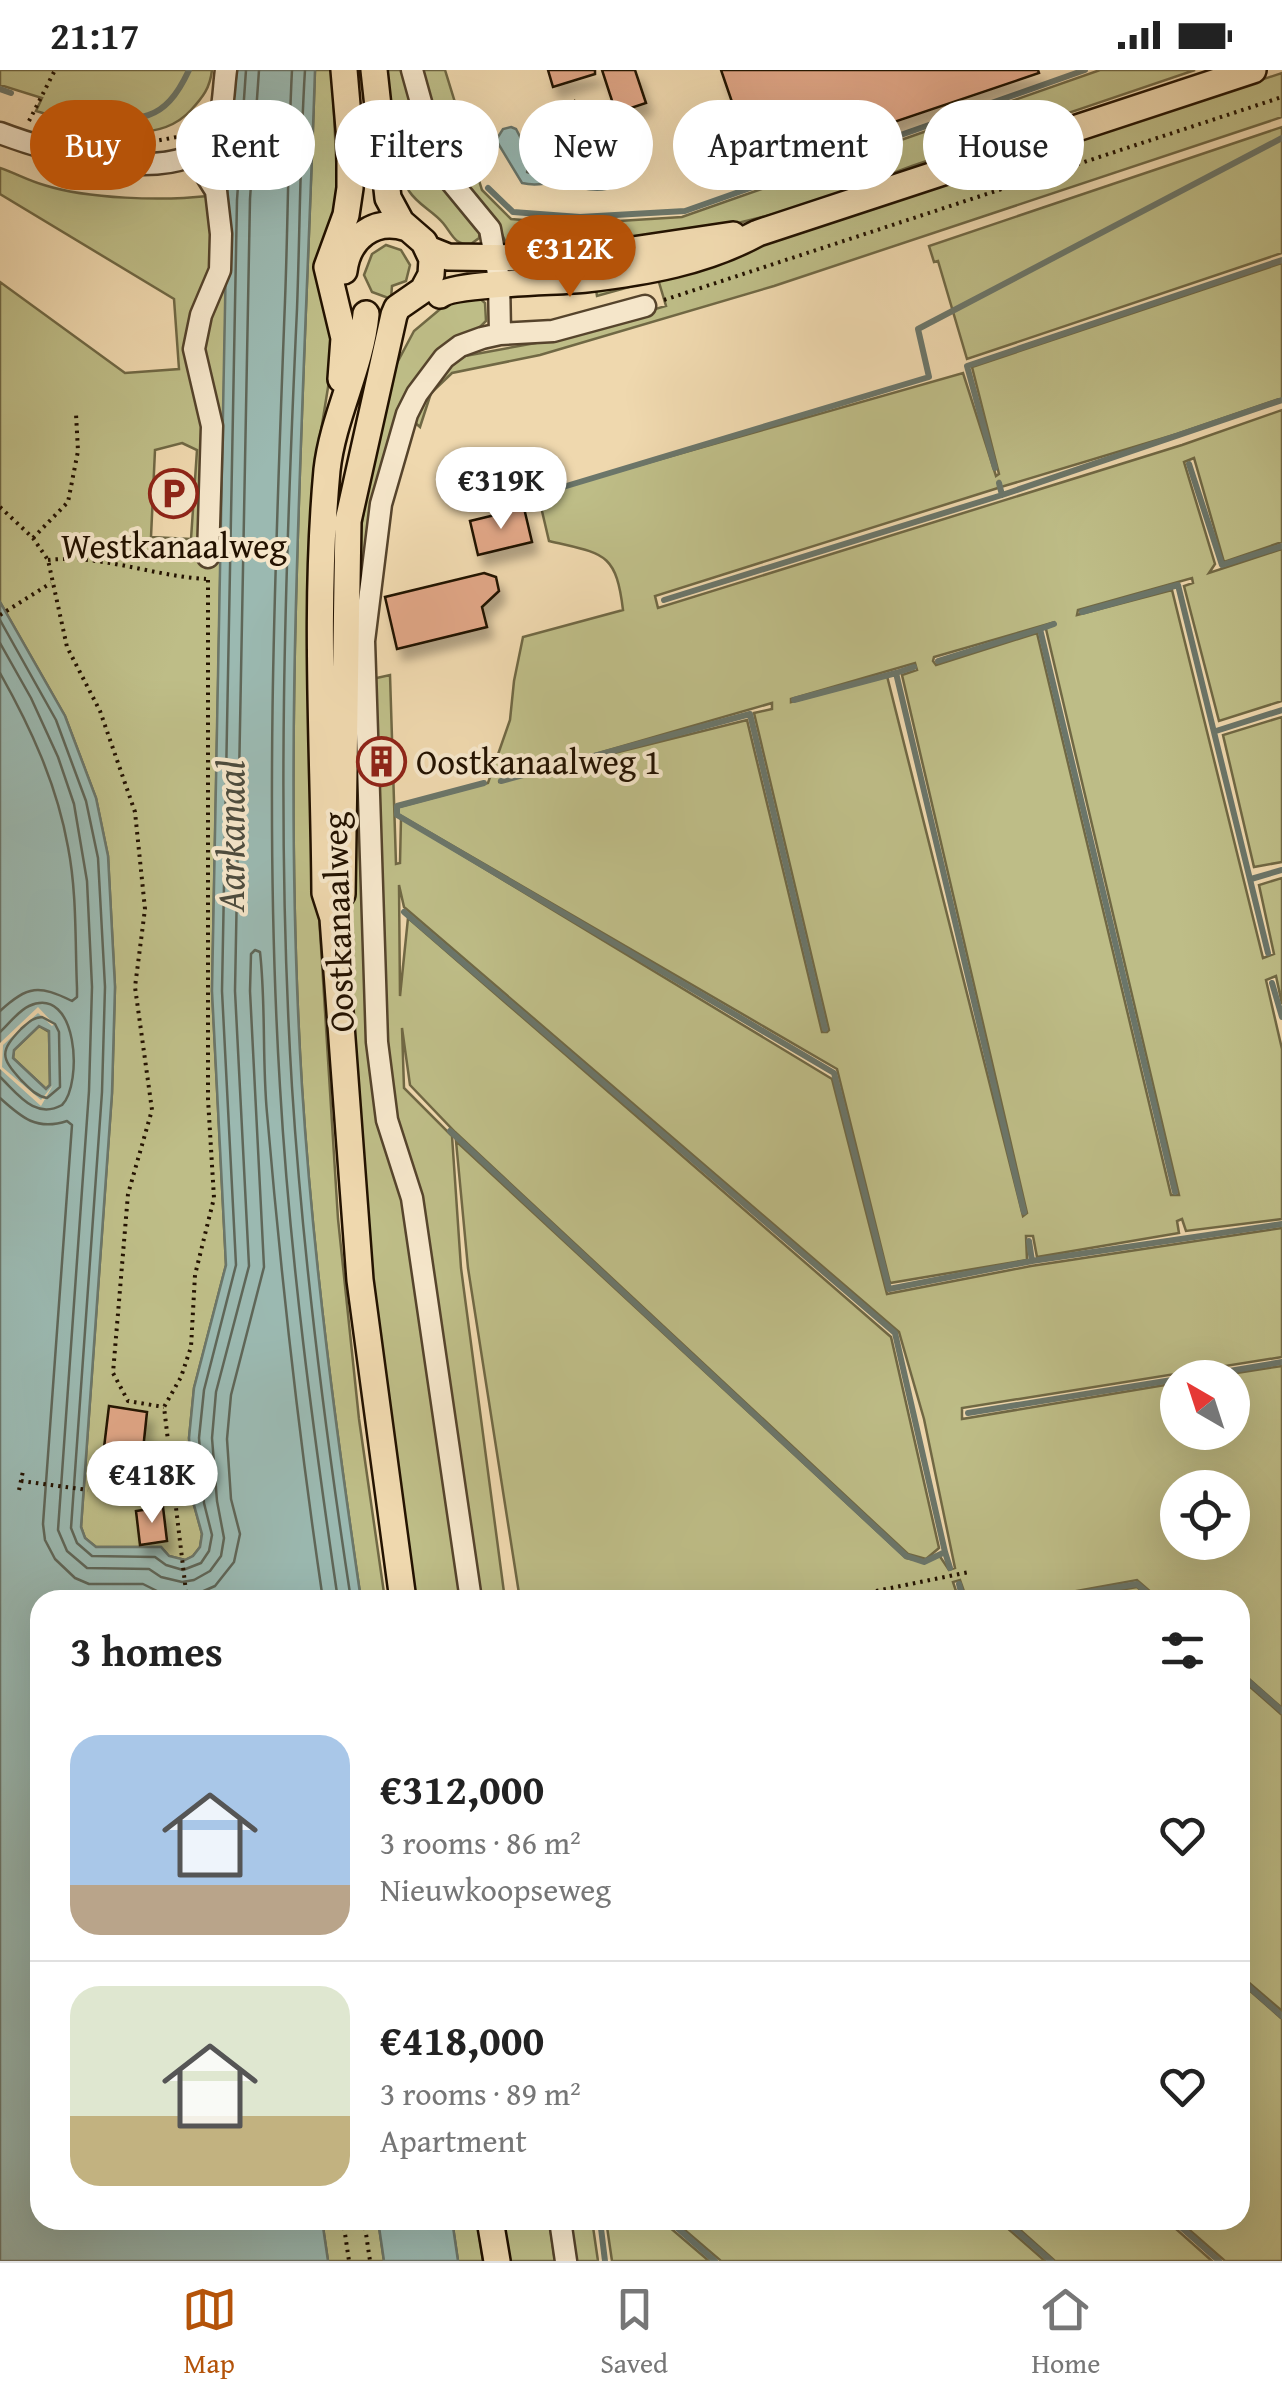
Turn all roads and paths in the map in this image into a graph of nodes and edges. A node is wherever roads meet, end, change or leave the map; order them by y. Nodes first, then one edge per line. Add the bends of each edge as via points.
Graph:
1 (55, 70) edge
2 (226, 70) edge
3 (344, 70) edge
4 (374, 70) edge
5 (412, 70) edge
6 (1253, 70) edge
7 (1282, 97) edge
8 (222, 100) edge
9 (347, 100) edge
10 (29, 121) dead end
11 (0, 134) edge
12 (176, 159) edge
13 (215, 190) edge
14 (349, 190) edge
15 (362, 190) edge
16 (414, 223) junction
17 (366, 231) junction
18 (758, 233) junction
19 (438, 253) junction
20 (494, 256) junction
21 (500, 286) junction
22 (440, 295) junction
23 (645, 306) joint
24 (366, 314) junction
25 (399, 321) junction
26 (500, 334) junction
27 (340, 409) junction
28 (76, 414) dead end
29 (0, 507) edge
30 (34, 538) junction
31 (208, 557) dead end
32 (48, 560) junction
33 (52, 581) junction
34 (0, 615) edge
35 (333, 918) junction
36 (164, 1407) junction
37 (24, 1470) dead end
38 (21, 1480) junction
39 (19, 1490) dead end
40 (88, 1490) dead end
41 (969, 1572) dead end
42 (185, 1590) edge
43 (402, 1590) edge
44 (470, 1590) edge
45 (881, 1590) edge
46 (344, 2230) edge
47 (365, 2230) edge
48 (492, 2230) edge
49 (561, 2230) edge
50 (349, 2261) edge
51 (370, 2261) edge
52 (497, 2261) edge
53 (566, 2261) edge

1 - 10 path
2 - 8 street
3 - 9 main road
4 - 16 main road via 385,158
5 - 20 street via 438,167 486,221
6 - 18 main road
7 - 23 path
11 - 12 street via 96,160
13 - 31 street via 220,270 194,349 212,426
14 - 27 main road via 328,268 344,338
15 - 17 main road
16 - 17 main road
16 - 19 main road via 438,235
17 - 24 main road via 352,245 344,272 348,292
18 - 20 main road via 619,252
18 - 21 main road via 681,263
19 - 20 main road
19 - 22 main road via 447,276
19 - 25 main road via 418,297 397,308
20 - 21 street
21 - 22 main road via 459,286
21 - 26 street
22 - 25 main road via 422,313
23 - 26 street, Oostkanaalweg via 553,331
24 - 25 main road
24 - 27 main road
25 - 35 main road, Oostkanaalweg via 382,355 348,521 342,898
26 - 44 street, Oostkanaalweg via 444,358 407,414 381,504 364,641 377,1042 386,1120 412,1198
27 - 35 main road, Oostkanaalweg via 322,546 325,893
28 - 30 path via 78,451 68,502
29 - 30 path
30 - 32 path
32 - 33 path
32 - 36 path via 76,557 208,579 208,1099 214,1198 195,1274 191,1347
33 - 34 path
33 - 36 path via 67,648 100,711 135,812 146,908 135,987 152,1110 128,1194 113,1373 128,1401
35 - 43 main road, Oostkanaalweg via 360,1280
36 - 42 path
37 - 38 path
38 - 39 path
38 - 40 path
41 - 45 path
46 - 50 path
47 - 51 path
48 - 52 main road
49 - 53 street

